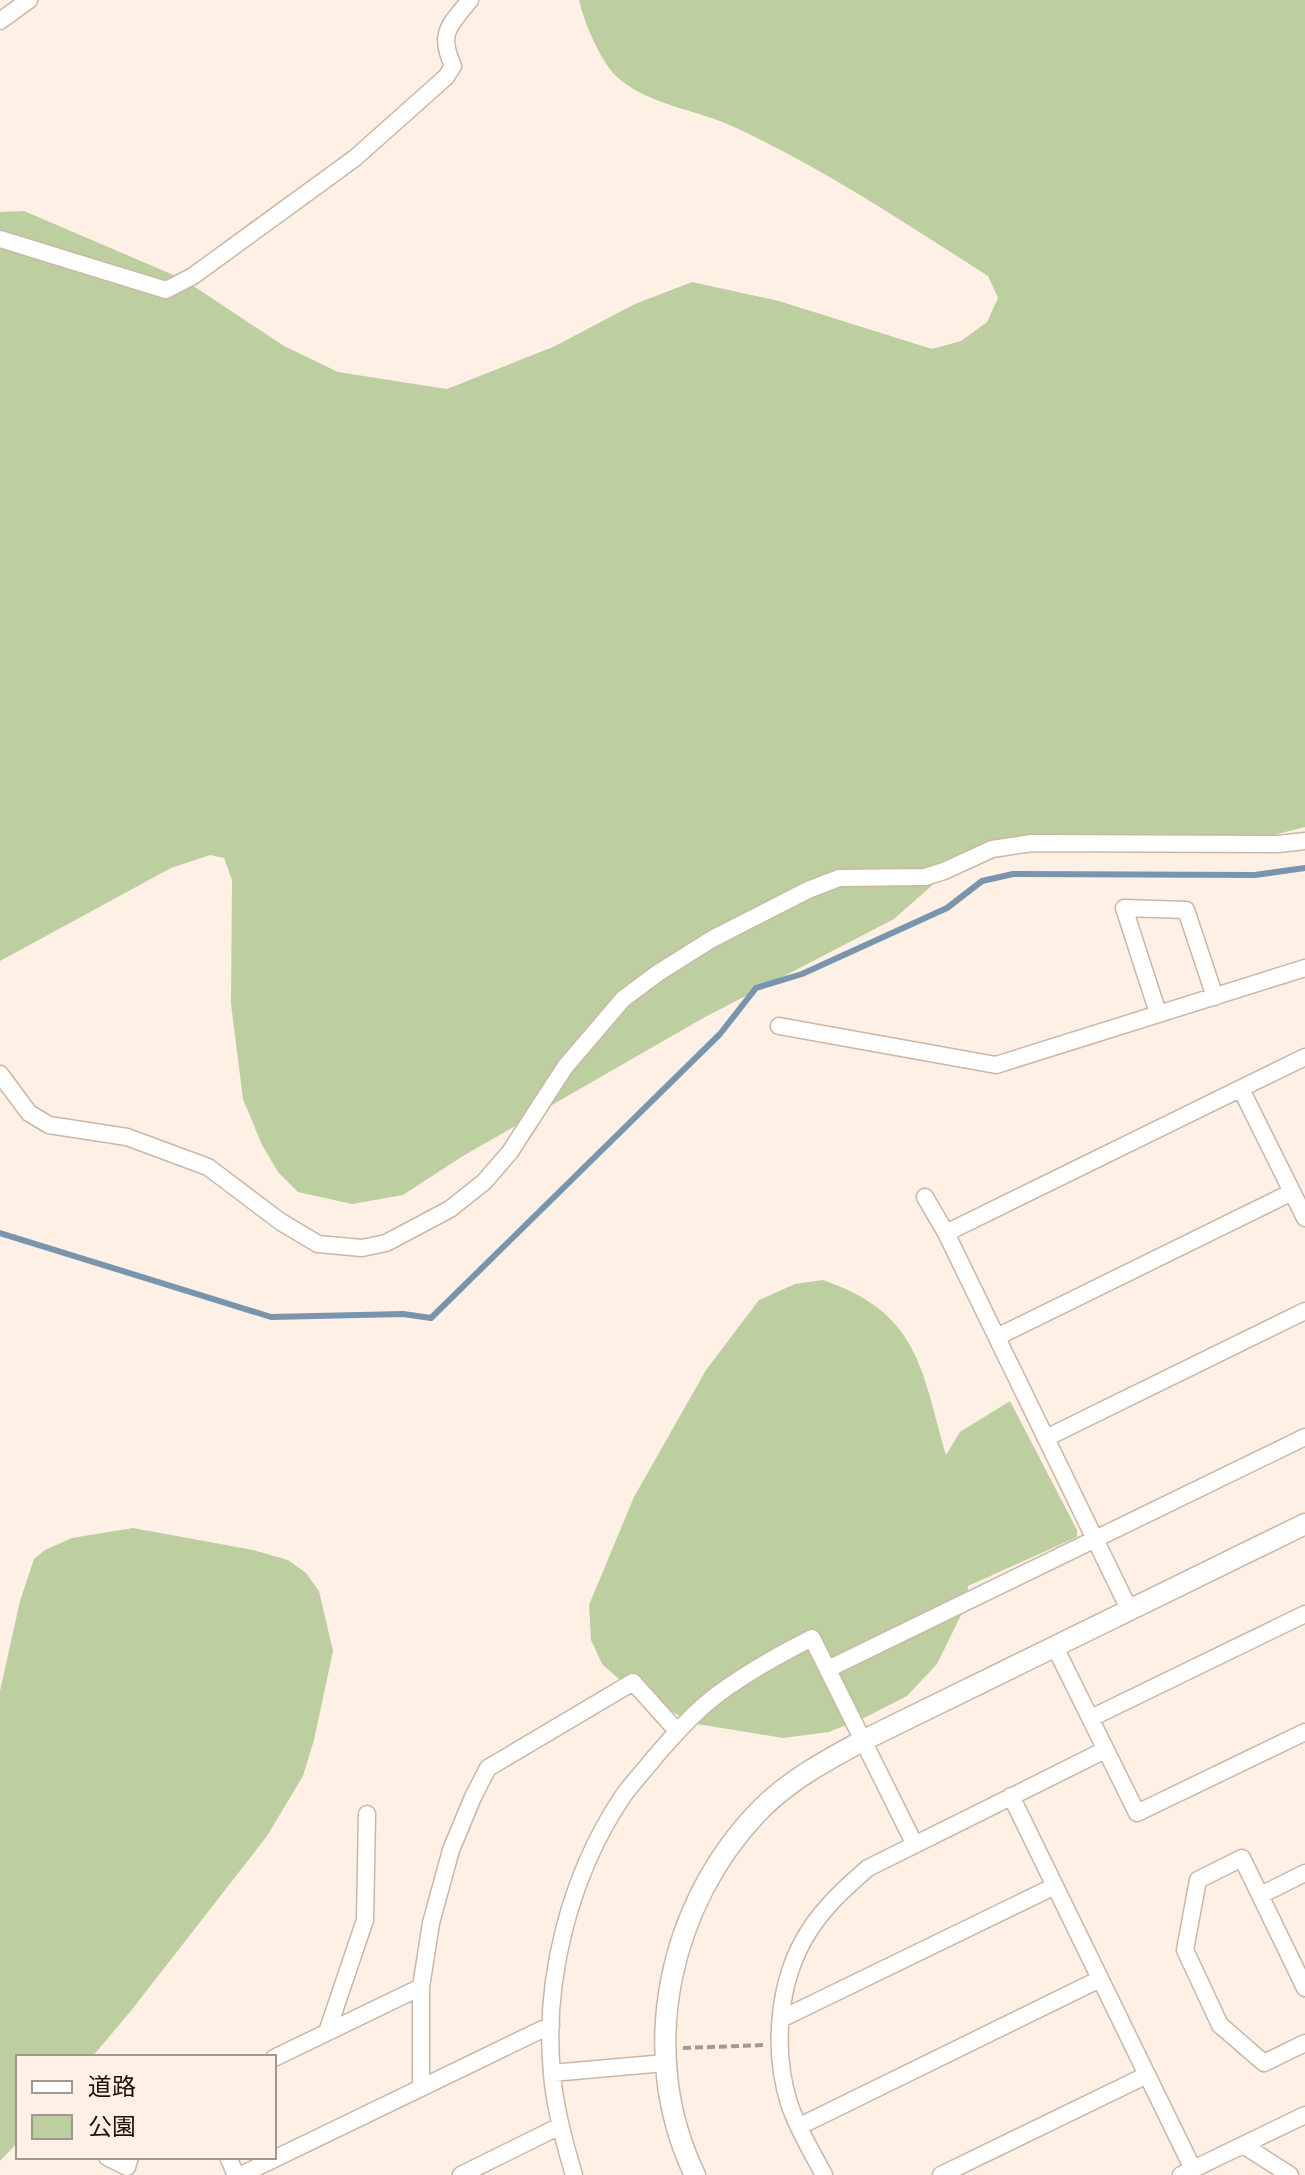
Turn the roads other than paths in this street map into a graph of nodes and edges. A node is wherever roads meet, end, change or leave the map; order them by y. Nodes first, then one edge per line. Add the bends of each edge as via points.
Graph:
1 (29, 0) edge
2 (470, 0) edge
3 (0, 21) edge
4 (0, 239) edge
5 (1305, 841) edge
6 (1305, 968) edge
7 (1215, 997) junction
8 (1158, 1013) junction
9 (779, 1026) dead end
10 (1305, 1057) edge
11 (0, 1074) edge
12 (1241, 1089) junction
13 (1292, 1192) junction
14 (925, 1197) dead end
15 (1305, 1218) edge
16 (946, 1233) junction
17 (1305, 1311) edge
18 (997, 1337) junction
19 (1305, 1437) edge
20 (1046, 1438) junction
21 (1305, 1524) edge
22 (1095, 1538) junction
23 (1130, 1611) junction
24 (1305, 1614) edge
25 (1055, 1647) junction
26 (828, 1669) junction
27 (1091, 1718) junction
28 (677, 1731) junction
29 (1305, 1732) edge
30 (864, 1740) junction
31 (1105, 1750) junction
32 (1011, 1796) junction
33 (367, 1814) dead end
34 (914, 1843) junction
35 (1305, 1873) edge
36 (1055, 1886) junction
37 (1261, 1895) junction
38 (1100, 1979) junction
39 (421, 1987) junction
40 (1305, 1988) edge
41 (781, 2019) junction
42 (551, 2025) junction
43 (327, 2032) junction
44 (1305, 2043) edge
45 (665, 2056) junction
46 (276, 2057) edge
47 (552, 2073) junction
48 (1147, 2075) junction
49 (421, 2086) junction
50 (1305, 2115) edge
51 (560, 2126) junction
52 (800, 2126) junction
53 (1243, 2145) junction
54 (276, 2157) edge
55 (272, 2159) edge
56 (1187, 2172) edge
57 (239, 2175) edge
58 (461, 2175) edge
59 (574, 2175) edge
60 (695, 2175) edge
61 (824, 2175) edge
62 (941, 2175) edge
63 (1290, 2175) edge

1 - 3 street
2 - 4 street via 446,36 453,66 446,77 355,158 166,290
5 - 11 street via 1032,843 992,849 925,877 839,878 808,890 712,939 623,999 565,1067 484,1182 450,1209 386,1243 362,1248 318,1244 208,1167 127,1137 49,1125 29,1113
6 - 7 street
7 - 8 street
7 - 8 street via 1186,910 1124,908
8 - 9 street via 996,1065
10 - 12 street
12 - 13 street
12 - 16 street
13 - 15 street
13 - 18 street
14 - 16 street
16 - 18 street
17 - 20 street
18 - 20 street
19 - 22 street
20 - 22 street
21 - 23 street
22 - 23 street
22 - 26 street
23 - 25 street
24 - 27 street
25 - 27 street
25 - 30 street
26 - 28 street via 812,1638 716,1695
26 - 30 street
27 - 31 street
28 - 39 street via 633,1682 488,1768 451,1850
28 - 42 street via 624,1796 592,1853 568,1915
29 - 31 street via 1137,1813
30 - 34 street
30 - 45 street via 764,1805 715,1866 681,1941 666,2013
31 - 32 street
32 - 34 street
32 - 36 street
33 - 43 street via 365,1920
34 - 41 street via 850,1883 808,1932 790,1975
35 - 37 street
36 - 38 street
36 - 41 street
37 - 40 street
37 - 44 street via 1242,1858 1198,1880 1185,1950 1220,2025 1264,2063
38 - 48 street
38 - 52 street
39 - 43 street
39 - 49 street
41 - 52 street via 779,2045 790,2105
42 - 47 street
42 - 49 street
43 - 46 street
45 - 47 street
45 - 60 street via 674,2119
47 - 51 street
48 - 56 street
48 - 62 street
49 - 54 street
50 - 53 street
51 - 58 street
51 - 59 street
52 - 61 street
53 - 56 street
53 - 63 street
55 - 57 street

